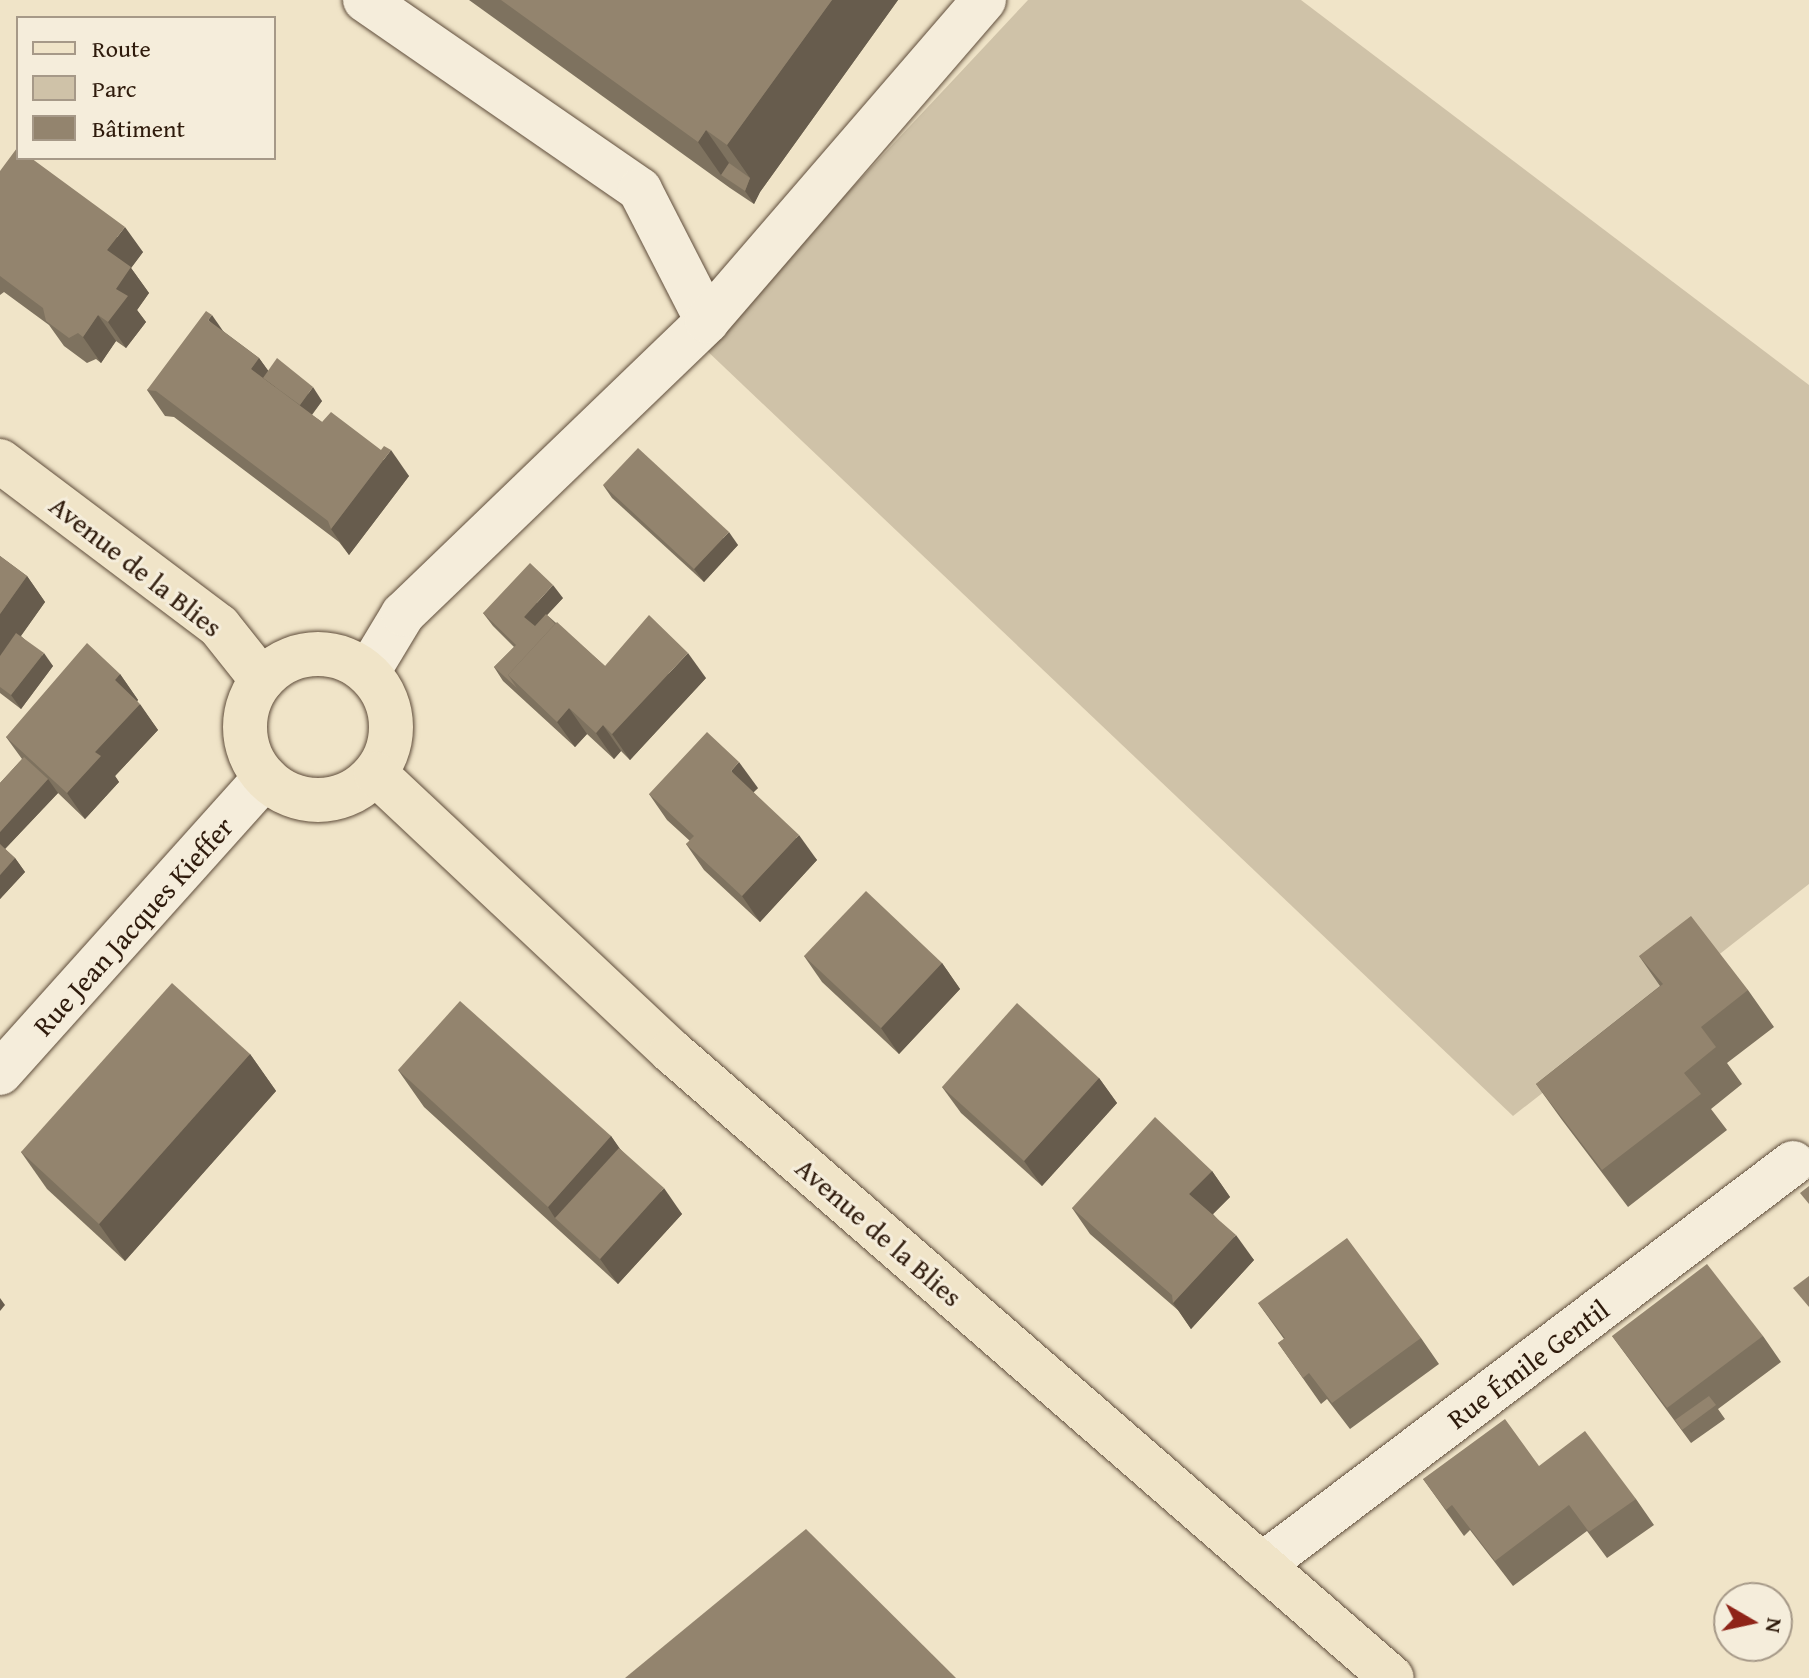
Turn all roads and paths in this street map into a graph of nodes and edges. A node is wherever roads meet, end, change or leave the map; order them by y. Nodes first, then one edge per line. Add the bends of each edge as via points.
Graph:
1 (365, 0) edge
2 (984, 0) edge
3 (707, 321) junction
4 (0, 461) edge
5 (368, 672) junction
6 (262, 680) junction
7 (376, 774) junction
8 (265, 778) junction
9 (0, 1073) edge
10 (1793, 1163) dead end
11 (1262, 1565) junction
12 (1392, 1678) edge

1 - 3 street via 640,190
2 - 3 street
3 - 5 street via 403,614
4 - 6 main road, Avenue de la Blies via 219,626
5 - 6 main road via 325,654 280,664
5 - 7 main road via 390,710 387,754
6 - 8 main road via 251,698 245,729 253,760
7 - 8 main road via 357,790 309,801
7 - 11 main road, Avenue de la Blies via 671,1051
8 - 9 street, Rue Jean Jacques Kieffer
10 - 11 street, Rue Émile Gentil
11 - 12 main road, Avenue de la Blies

